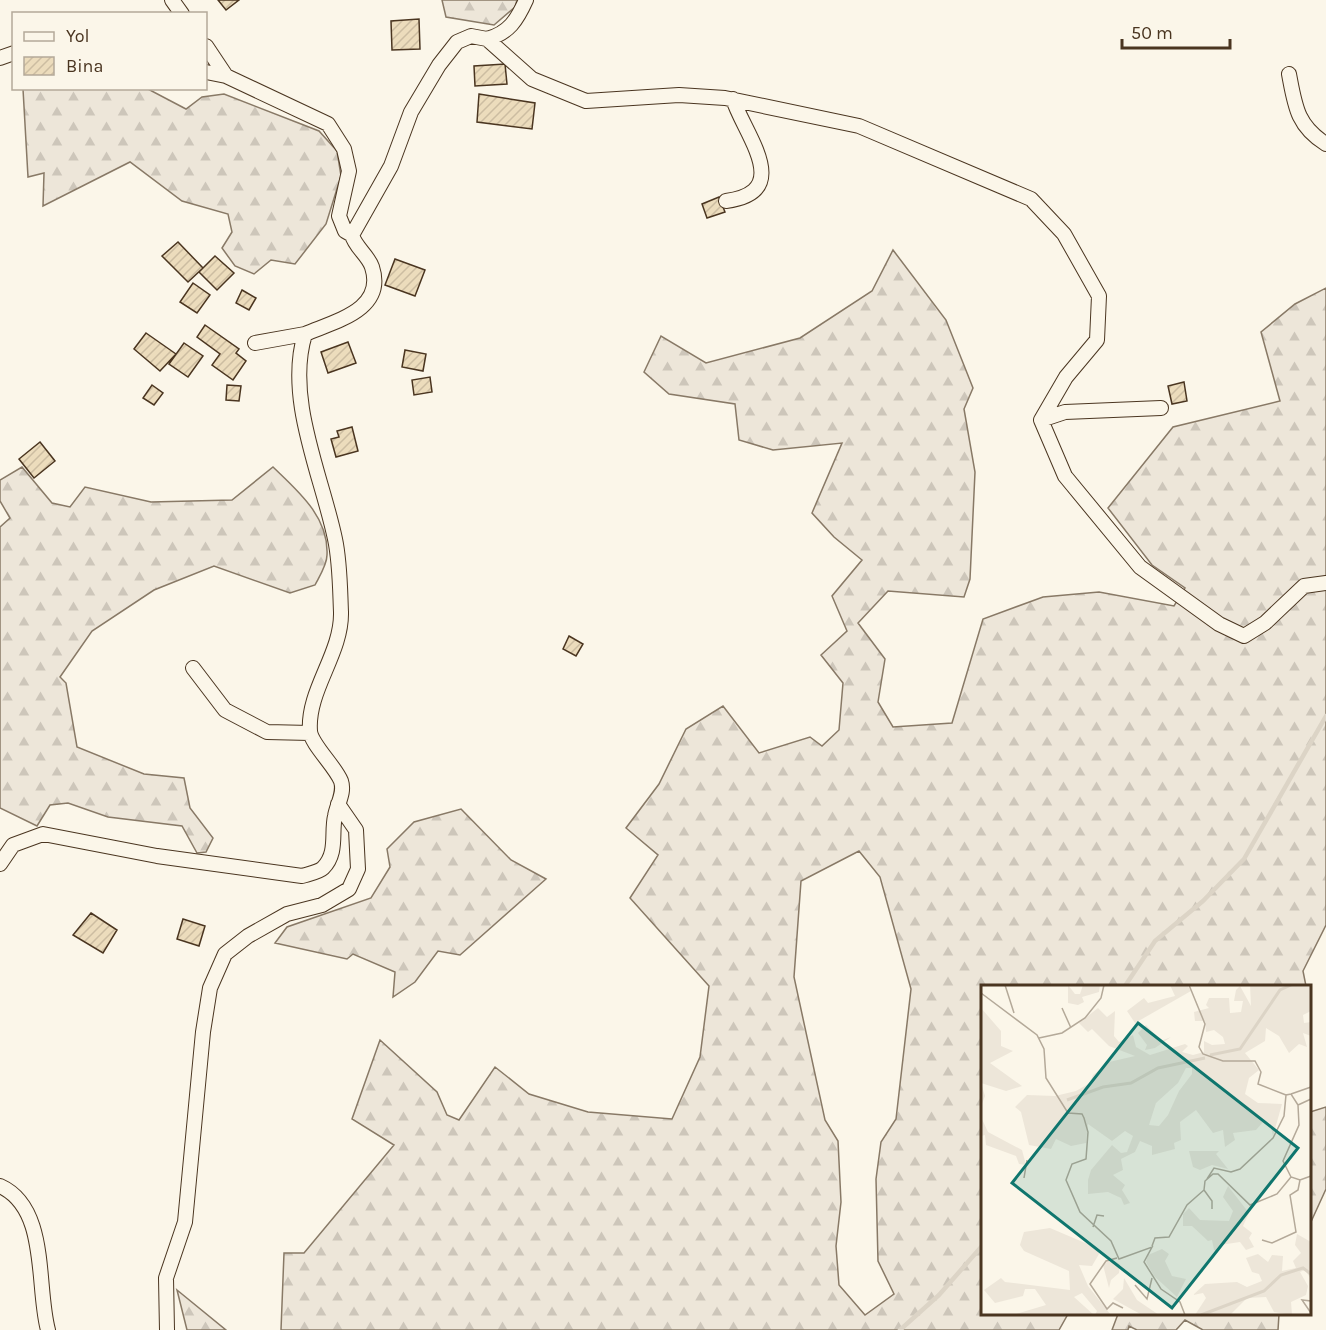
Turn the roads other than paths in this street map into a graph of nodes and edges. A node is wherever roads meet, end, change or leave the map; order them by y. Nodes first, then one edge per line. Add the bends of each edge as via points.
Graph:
1 (526, 0) edge
2 (487, 39) junction
3 (207, 48) edge
4 (207, 72) edge
5 (1289, 74) dead end
6 (226, 76) junction
7 (733, 99) junction
8 (1326, 144) edge
9 (726, 201) dead end
10 (352, 235) junction
11 (305, 334) junction
12 (255, 343) dead end
13 (1161, 408) dead end
14 (1041, 420) junction
15 (1326, 583) edge
16 (193, 668) dead end
17 (310, 733) junction
18 (338, 804) junction
19 (0, 864) edge
20 (0, 1186) edge
21 (48, 1330) edge
22 (167, 1330) edge

1 - 2 street via 517,21 498,36
2 - 7 street via 532,79 586,101 679,95
2 - 10 street via 471,36 457,42 439,65 411,112 391,166
3 - 6 street
4 - 6 street
5 - 8 street via 1298,116 1308,132
6 - 10 street via 328,124 344,149 349,171 339,216 345,231
7 - 9 street via 756,148 762,175 756,188
7 - 14 street via 859,126 1031,199 1064,234 1099,296 1097,340 1066,377
10 - 11 street via 371,265 372,295 363,308
11 - 12 street
11 - 17 street via 299,371 307,435 335,541 341,615 338,639 311,713
13 - 14 street via 1065,412
14 - 15 street via 1065,476 1140,567 1219,624 1244,636 1265,623 1304,586
16 - 17 street via 225,710 267,732
17 - 18 street via 339,778 343,789
18 - 19 street via 332,853 323,869 302,876 157,856 43,834 13,845
18 - 22 street via 356,830 358,869 349,889 322,905 288,914 248,936 225,954 210,988 185,1222 166,1278
20 - 21 street via 24,1203 33,1226

